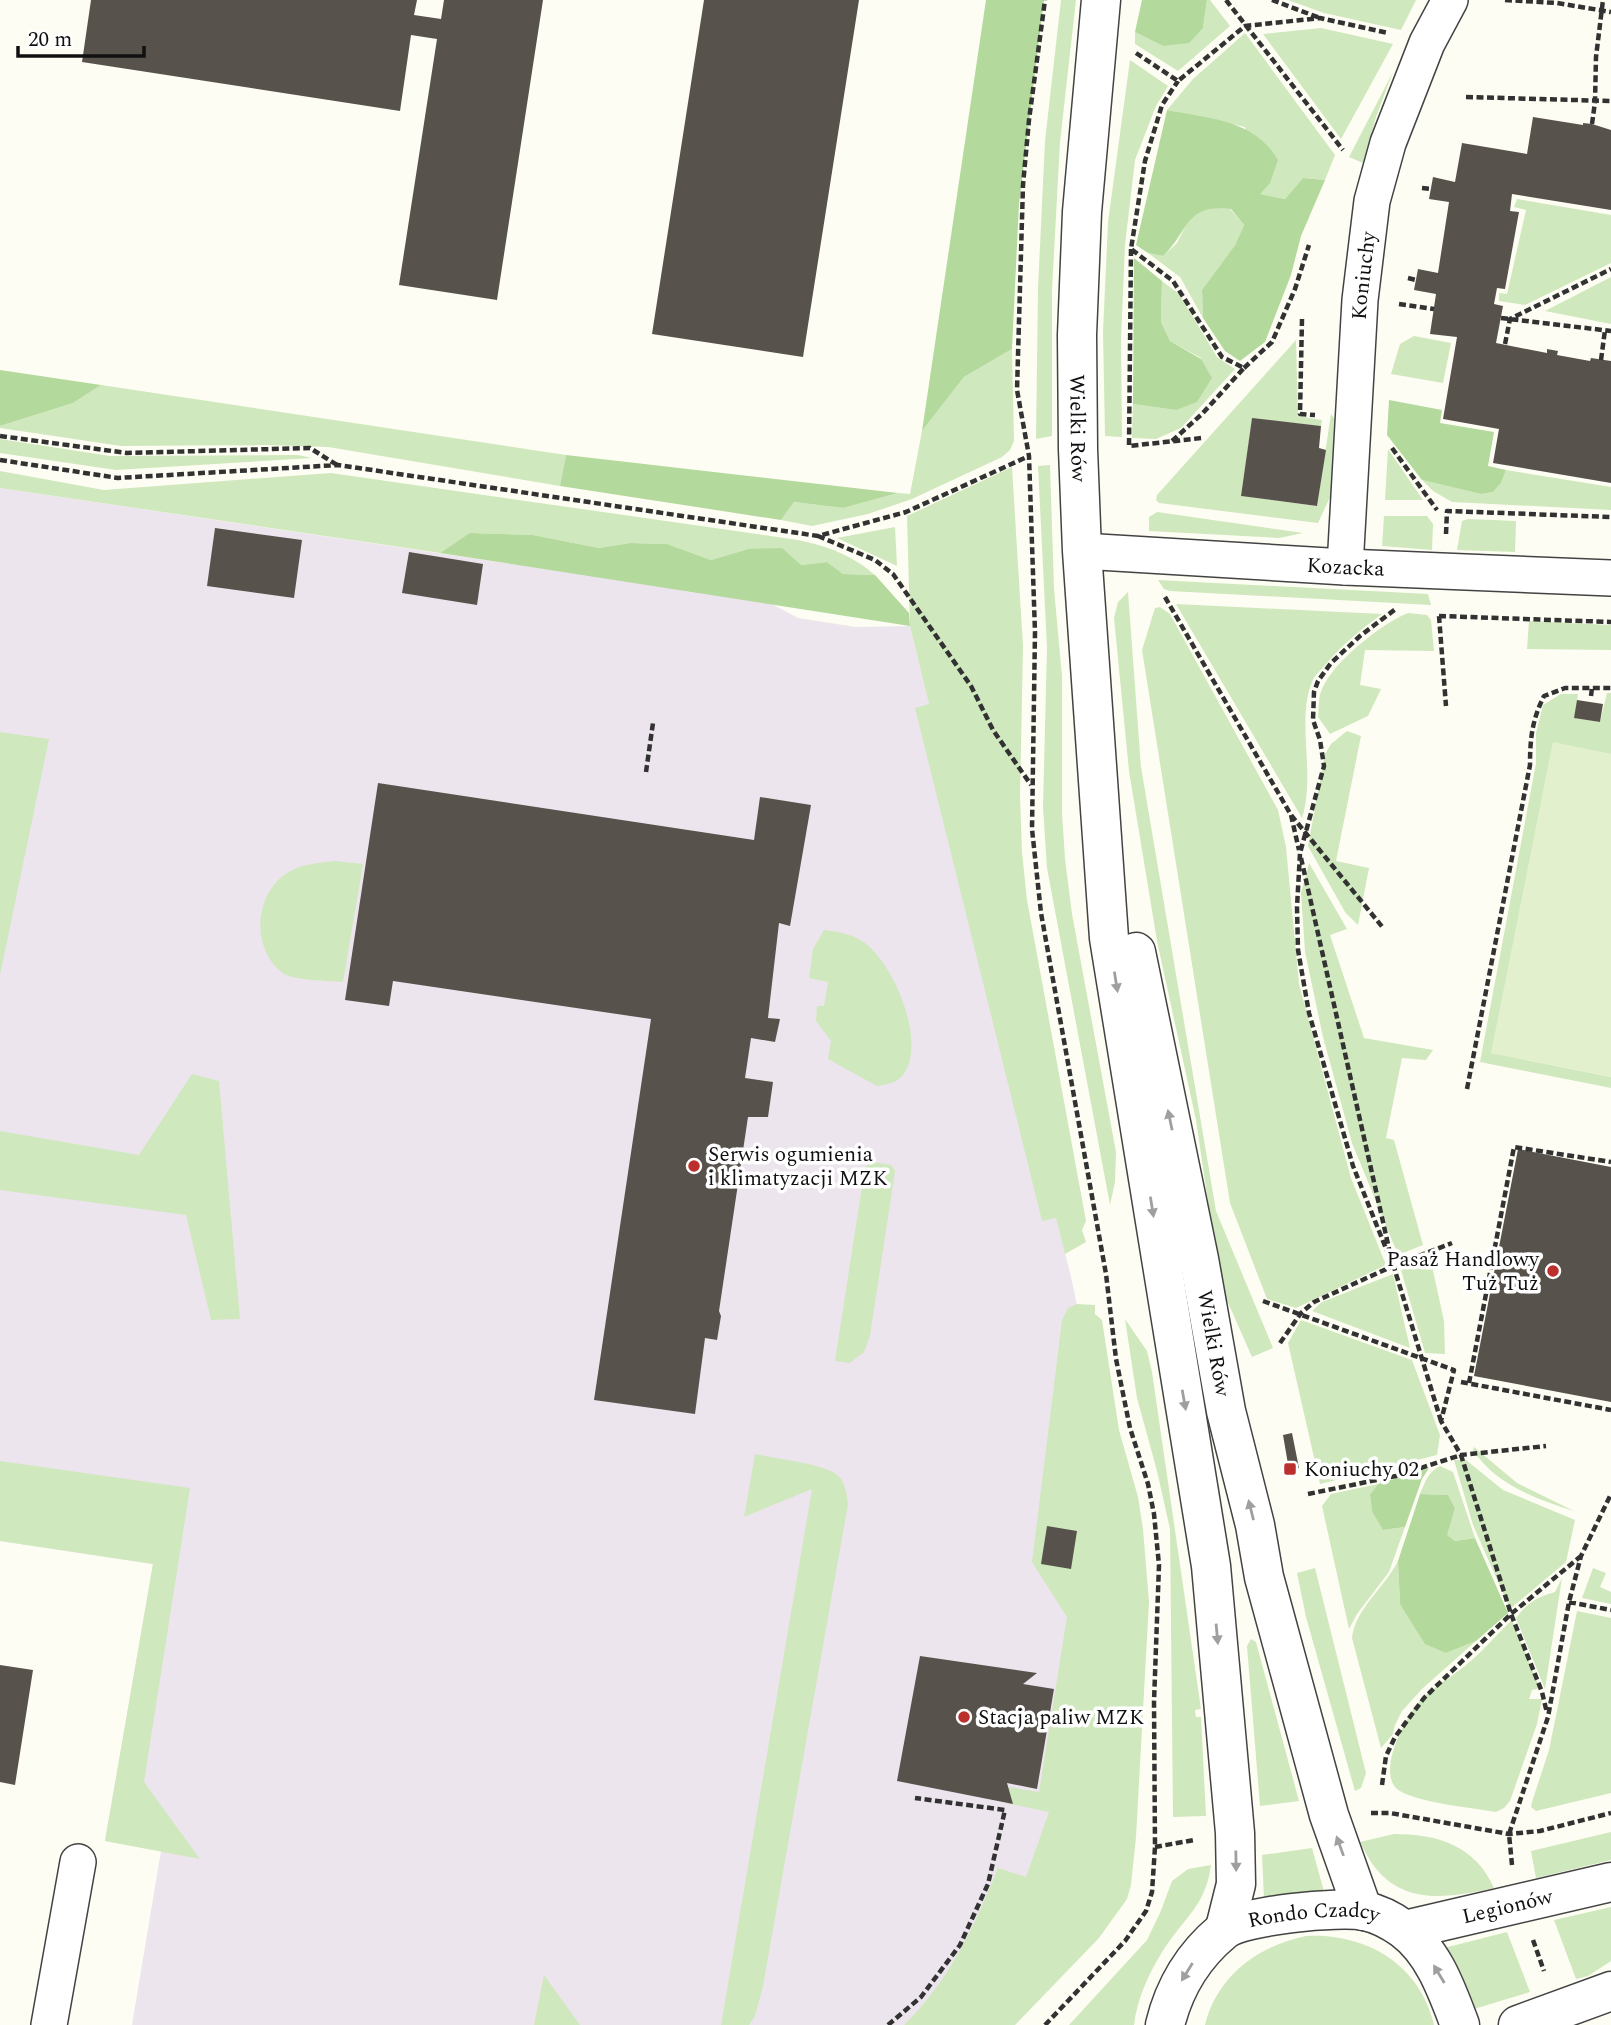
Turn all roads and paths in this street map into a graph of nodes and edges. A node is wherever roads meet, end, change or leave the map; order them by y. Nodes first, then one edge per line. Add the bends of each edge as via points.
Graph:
1 (1045, 0) edge
2 (1226, 0) edge
3 (1272, 0) edge
4 (1450, 0) edge
5 (1505, 0) edge
6 (1603, 0) edge
7 (1558, 1) edge
8 (1602, 10) junction
9 (1108, 11) edge
10 (1611, 12) edge
11 (1320, 18) junction
12 (1245, 26) junction
13 (1394, 34) dead end
14 (1178, 81) junction
15 (1466, 97) dead end
16 (1611, 101) edge
17 (1595, 102) junction
18 (1592, 124) dead end
19 (1343, 150) dead end
20 (1422, 188) dead end
21 (1432, 189) dead end
22 (1309, 245) dead end
23 (1131, 250) junction
24 (1611, 269) edge
25 (1408, 278) dead end
26 (1416, 280) dead end
27 (1404, 305) dead end
28 (1434, 309) dead end
29 (1302, 318) dead end
30 (1501, 318) dead end
31 (1510, 319) junction
32 (1608, 330) edge
33 (1505, 344) dead end
34 (1601, 360) dead end
35 (1244, 369) junction
36 (1327, 416) dead end
37 (0, 436) edge
38 (1202, 438) dead end
39 (1172, 441) junction
40 (1389, 444) dead end
41 (1029, 456) junction
42 (0, 460) edge
43 (338, 465) junction
44 (1437, 510) dead end
45 (1611, 517) edge
46 (818, 536) junction
47 (1082, 551) junction
48 (1345, 567) junction
49 (1444, 571) junction
50 (1611, 578) edge
51 (1165, 597) dead end
52 (1398, 608) dead end
53 (1439, 609) dead end
54 (1439, 617) junction
55 (1611, 622) edge
56 (1592, 688) junction
57 (1611, 688) edge
58 (1591, 696) dead end
59 (1446, 706) dead end
60 (653, 723) dead end
61 (1098, 768) junction
62 (646, 772) dead end
63 (1032, 785) junction
64 (1292, 815) junction
65 (1305, 833) junction
66 (1300, 853) junction
67 (1384, 929) dead end
68 (1467, 1089) dead end
69 (1611, 1162) edge
70 (1452, 1243) dead end
71 (1393, 1266) junction
72 (1263, 1301) dead end
73 (1301, 1313) junction
74 (1280, 1343) dead end
75 (1420, 1356) junction
76 (1461, 1382) dead end
77 (1469, 1383) junction
78 (1611, 1410) edge
79 (1441, 1421) junction
80 (1546, 1446) dead end
81 (1461, 1455) junction
82 (1611, 1493) edge
83 (1308, 1494) dead end
84 (1581, 1556) junction
85 (1569, 1602) junction
86 (1611, 1610) edge
87 (1511, 1614) junction
88 (1548, 1717) junction
89 (1382, 1785) dead end
90 (915, 1798) dead end
91 (1365, 1813) dead end
92 (1611, 1814) edge
93 (1509, 1834) junction
94 (1200, 1839) dead end
95 (1155, 1847) junction
96 (78, 1862) dead end
97 (1611, 1882) edge
98 (1363, 1910) junction
99 (1225, 1928) junction
100 (1405, 1930) junction
101 (1532, 1939) dead end
102 (1546, 1975) dead end
103 (1611, 1991) edge
104 (49, 2025) edge
105 (888, 2025) edge
106 (1045, 2025) edge
107 (1165, 2025) edge
108 (1460, 2025) edge
109 (1518, 2025) edge

1 - 41 path via 1023,185 1017,390
2 - 12 path
3 - 11 path
4 - 48 street, Koniuchy via 1427,43 1388,143 1372,201 1360,300
5 - 7 path
6 - 8 path
7 - 8 path
8 - 10 path
8 - 17 path
9 - 14 path
9 - 47 street, Wielki Rów via 1093,86 1082,212 1077,335
11 - 12 path
11 - 13 path
12 - 14 path
12 - 19 path
14 - 23 path via 1162,104 1144,161
15 - 17 path
16 - 17 path
17 - 18 path
20 - 21 path
22 - 35 path via 1272,342
23 - 35 path via 1174,281 1223,357
23 - 39 path via 1129,446
24 - 31 path
25 - 26 path
27 - 28 path
29 - 36 path via 1300,414
30 - 31 path
31 - 32 path
31 - 33 path
32 - 34 path
35 - 39 path
37 - 43 path via 127,453 310,448
38 - 39 path
40 - 44 path
41 - 46 path via 906,512
41 - 63 path via 1035,632
42 - 43 path via 118,478
43 - 46 path
45 - 49 path via 1447,511
46 - 63 path via 875,560 893,574 971,686 992,730
47 - 48 street, Kozacka
47 - 61 street, Wielki Rów
48 - 49 street, Kozacka
49 - 50 street, Kozacka
51 - 64 path
52 - 65 path via 1360,636 1318,681 1313,720 1324,766
53 - 54 path
54 - 55 path
54 - 59 path
56 - 57 path
56 - 58 path
56 - 68 path via 1565,688 1544,696 1534,715 1530,765
60 - 62 path
98 -> 61 street, Wielki Rów via 1329,1815 1264,1577 1226,1411
61 -> 99 street, Wielki Rów via 1109,938 1211,1566 1236,1844 1236,1884
63 - 95 path via 1041,913 1106,1274 1116,1359 1154,1514 1158,1565
64 - 65 path
64 - 66 path
65 - 66 path
65 - 67 path
66 - 71 path
66 - 71 path via 1298,950 1309,1013 1353,1166
69 - 77 path via 1514,1147
70 - 71 path
71 - 73 path via 1314,1302
71 - 75 path
72 - 73 path
73 - 74 path
73 - 75 path
75 - 79 path
75 - 79 path via 1454,1370
76 - 77 path
77 - 78 path
79 - 81 path
80 - 81 path
81 - 83 path via 1396,1476
81 - 87 path
82 - 84 path
84 - 85 path
84 - 87 path
85 - 86 path
85 - 88 path
87 - 88 path
87 - 89 path via 1424,1698 1395,1737 1386,1756
88 - 93 path
90 - 105 path via 1005,1810 988,1884 960,1945 921,1997
91 - 93 path via 1390,1813
92 - 93 path
94 - 95 path
95 - 106 path via 1146,1911 1125,1941
96 - 104 street
97 - 100 street, Legionów
98 - 99 street, Rondo Czadcy via 1310,1910
98 - 100 street, Rondo Czadcy
99 -> 107 street, Rondo Czadcy via 1193,1962
108 -> 100 street, Rondo Czadcy via 1448,1989
101 - 102 path
103 - 109 street

